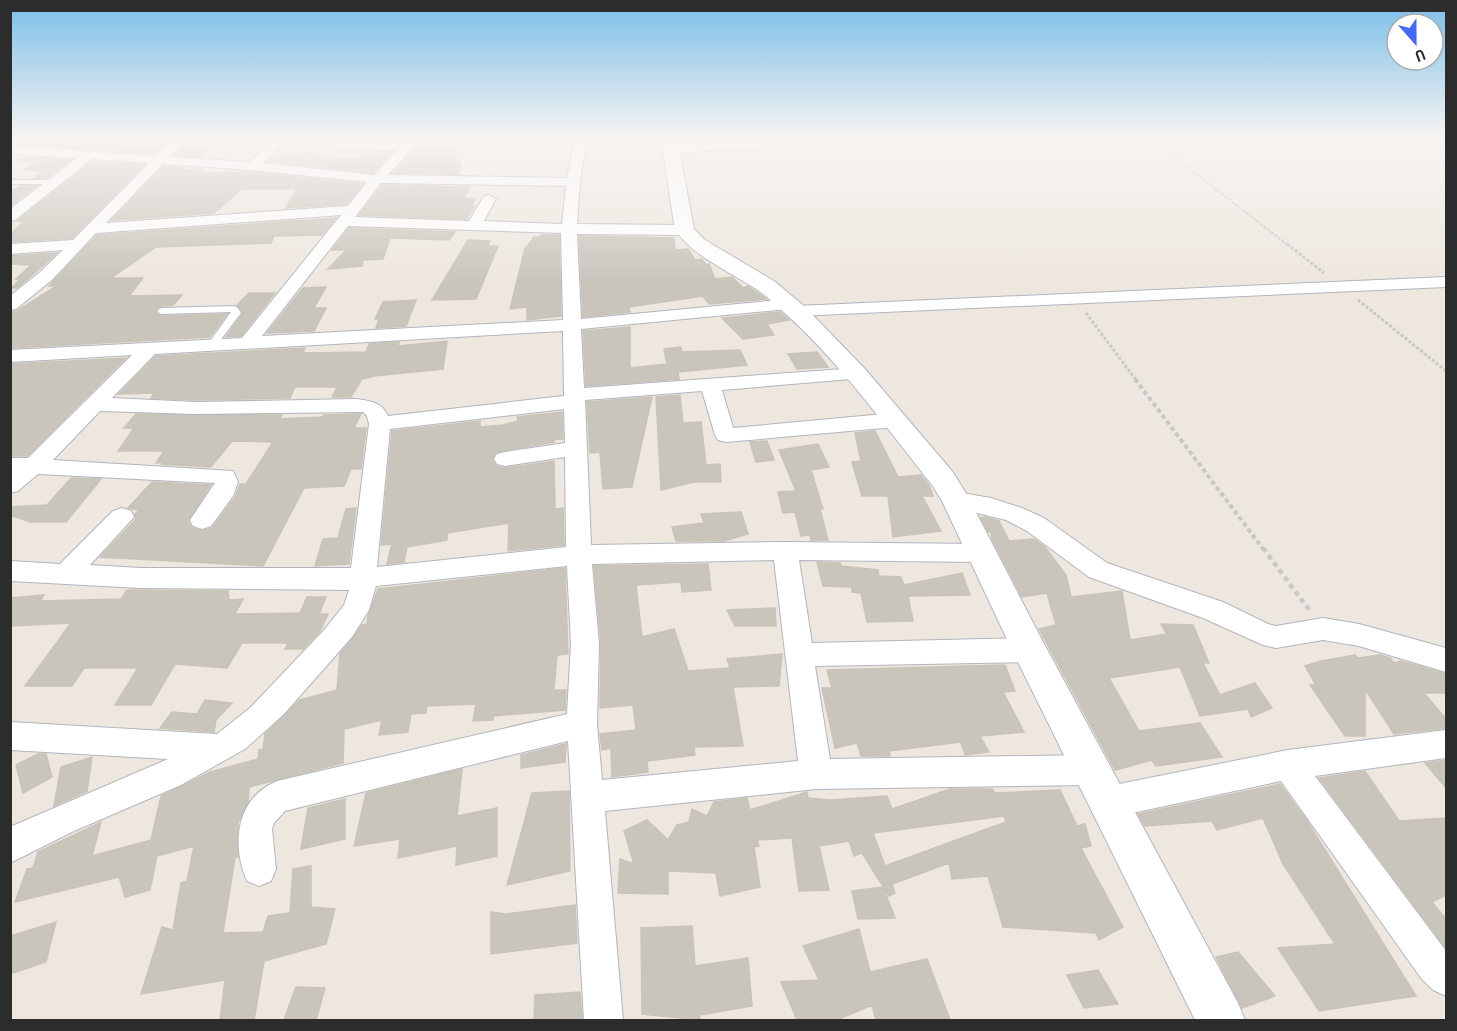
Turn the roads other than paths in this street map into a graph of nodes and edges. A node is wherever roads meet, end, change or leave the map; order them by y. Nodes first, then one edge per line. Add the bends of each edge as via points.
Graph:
1 (49, 186) edge
2 (134, 186) edge
3 (371, 186) edge
4 (573, 186) edge
5 (677, 186) edge
6 (489, 199) dead end
7 (348, 216) junction
8 (10, 217) edge
9 (629, 218) dead end
10 (684, 224) junction
11 (474, 226) junction
12 (92, 229) junction
13 (569, 229) junction
14 (76, 244) junction
15 (10, 249) edge
16 (1446, 282) edge
17 (10, 305) edge
18 (793, 308) junction
19 (161, 311) dead end
20 (571, 325) junction
21 (248, 342) junction
22 (213, 344) junction
23 (149, 349) junction
24 (10, 356) edge
25 (856, 374) junction
26 (711, 387) junction
27 (94, 404) junction
28 (575, 404) junction
29 (895, 420) junction
30 (380, 424) junction
31 (576, 448) junction
32 (504, 459) dead end
33 (10, 465) edge
34 (35, 465) junction
35 (10, 486) edge
36 (956, 500) junction
37 (122, 516) dead end
38 (202, 520) dead end
39 (785, 551) junction
40 (981, 553) junction
41 (579, 555) junction
42 (10, 571) edge
43 (64, 574) junction
44 (363, 578) junction
45 (1030, 650) junction
46 (800, 655) junction
47 (1446, 660) edge
48 (582, 723) junction
49 (10, 736) edge
50 (1446, 744) edge
51 (222, 748) junction
52 (1288, 765) junction
53 (1091, 770) junction
54 (816, 774) junction
55 (586, 797) junction
56 (1109, 802) junction
57 (10, 846) edge
58 (259, 869) dead end
59 (1446, 977) edge
60 (603, 1020) edge
61 (1221, 1020) edge

1 - 8 street
2 - 12 street
3 - 7 street
4 - 13 street
5 - 10 street
6 - 11 street
7 - 11 street
7 - 12 street via 320,211
7 - 21 street
9 - 10 street
10 - 13 street
10 - 18 street via 698,244 766,286
11 - 13 street
12 - 14 street
13 - 20 street
14 - 15 street
14 - 17 street via 46,276
16 - 18 street
18 - 20 street
18 - 25 street
19 - 22 lane via 234,309 237,313
20 - 21 street
20 - 28 street
21 - 22 street
22 - 23 street
23 - 24 street
23 - 27 street
25 - 26 street
25 - 29 street
26 - 28 street
26 - 29 street via 726,435
27 - 30 street via 196,408 356,405 377,413
27 - 34 street
28 - 30 street via 486,423 482,412
28 - 31 street
29 - 36 street
30 - 44 street
31 - 32 street
31 - 41 street
33 - 34 street
34 - 35 street
34 - 38 street via 225,476 225,490
36 - 40 street
36 - 47 street via 994,506 1031,522 1098,570 1213,610 1263,634 1276,637 1323,629
37 - 43 street
39 - 40 street
39 - 41 street
39 - 46 street
40 - 45 street
41 - 44 street
41 - 48 street via 585,644
42 - 43 street
43 - 44 street via 244,580
44 - 51 street via 364,594 347,623 285,692
45 - 46 street
45 - 53 street
46 - 54 street
48 - 55 street
48 - 58 street via 277,798 264,806 255,824
49 - 51 street
50 - 52 street
51 - 57 street
52 - 56 street
52 - 59 street
53 - 54 street
53 - 56 street
54 - 55 street
55 - 60 street
56 - 61 street

